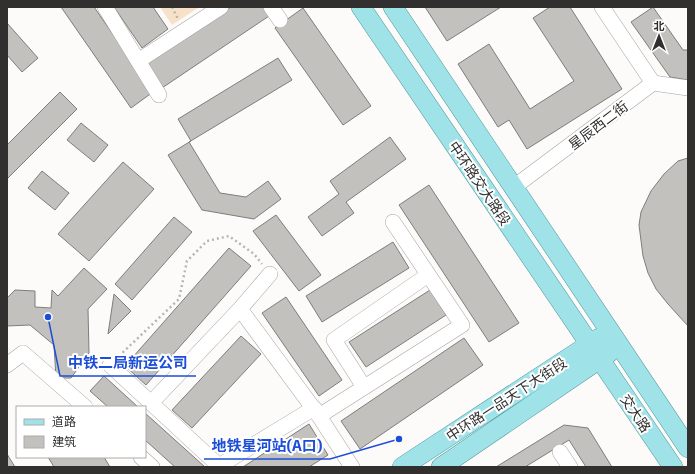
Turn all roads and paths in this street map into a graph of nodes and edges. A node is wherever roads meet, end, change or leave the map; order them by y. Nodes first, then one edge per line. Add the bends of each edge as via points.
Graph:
1 (105, 7) edge
2 (172, 7) edge
3 (222, 7) edge
4 (271, 7) edge
5 (361, 7) edge
6 (393, 7) edge
7 (602, 7) edge
8 (280, 20) dead end
9 (179, 21) dead end
10 (138, 61) junction
11 (653, 83) junction
12 (688, 88) edge
13 (160, 95) dead end
14 (514, 187) junction
15 (393, 222) dead end
16 (270, 274) joint
17 (428, 274) junction
18 (240, 309) junction
19 (615, 338) junction
20 (594, 351) junction
21 (110, 364) joint
22 (7, 365) edge
23 (364, 387) junction
24 (151, 403) junction
25 (83, 406) edge
26 (317, 412) junction
27 (688, 448) edge
28 (560, 452) dead end
29 (142, 458) edge
30 (152, 467) edge
31 (352, 467) edge
32 (402, 467) edge
33 (441, 467) edge
34 (570, 467) edge
35 (673, 467) edge

1 - 10 street
2 - 9 path
3 - 10 street
4 - 8 street
5 - 20 main road, 中环路交大路段
6 - 14 main road, 中环路交大路段
7 - 11 street
10 - 13 street
11 - 12 street
11 - 14 street, 星辰西二街
14 - 19 main road, 中环路交大路段
15 - 17 street
16 - 18 street
16 - 21 path via 254,254 229,236 207,241 187,261 179,299
17 - 23 street via 334,340
17 - 23 street via 462,325
18 - 24 street
18 - 26 street
19 - 20 main road, 中环路一品天下大街段
19 - 27 main road, 交大路
20 - 32 main road, 中环路一品天下大街段
20 - 33 main road, 中环路一品天下大街段
20 - 35 main road, 交大路
21 - 24 street
22 - 25 street via 23,353
23 - 26 street
24 - 26 street via 219,466
26 - 31 street
28 - 34 street
29 - 30 street

